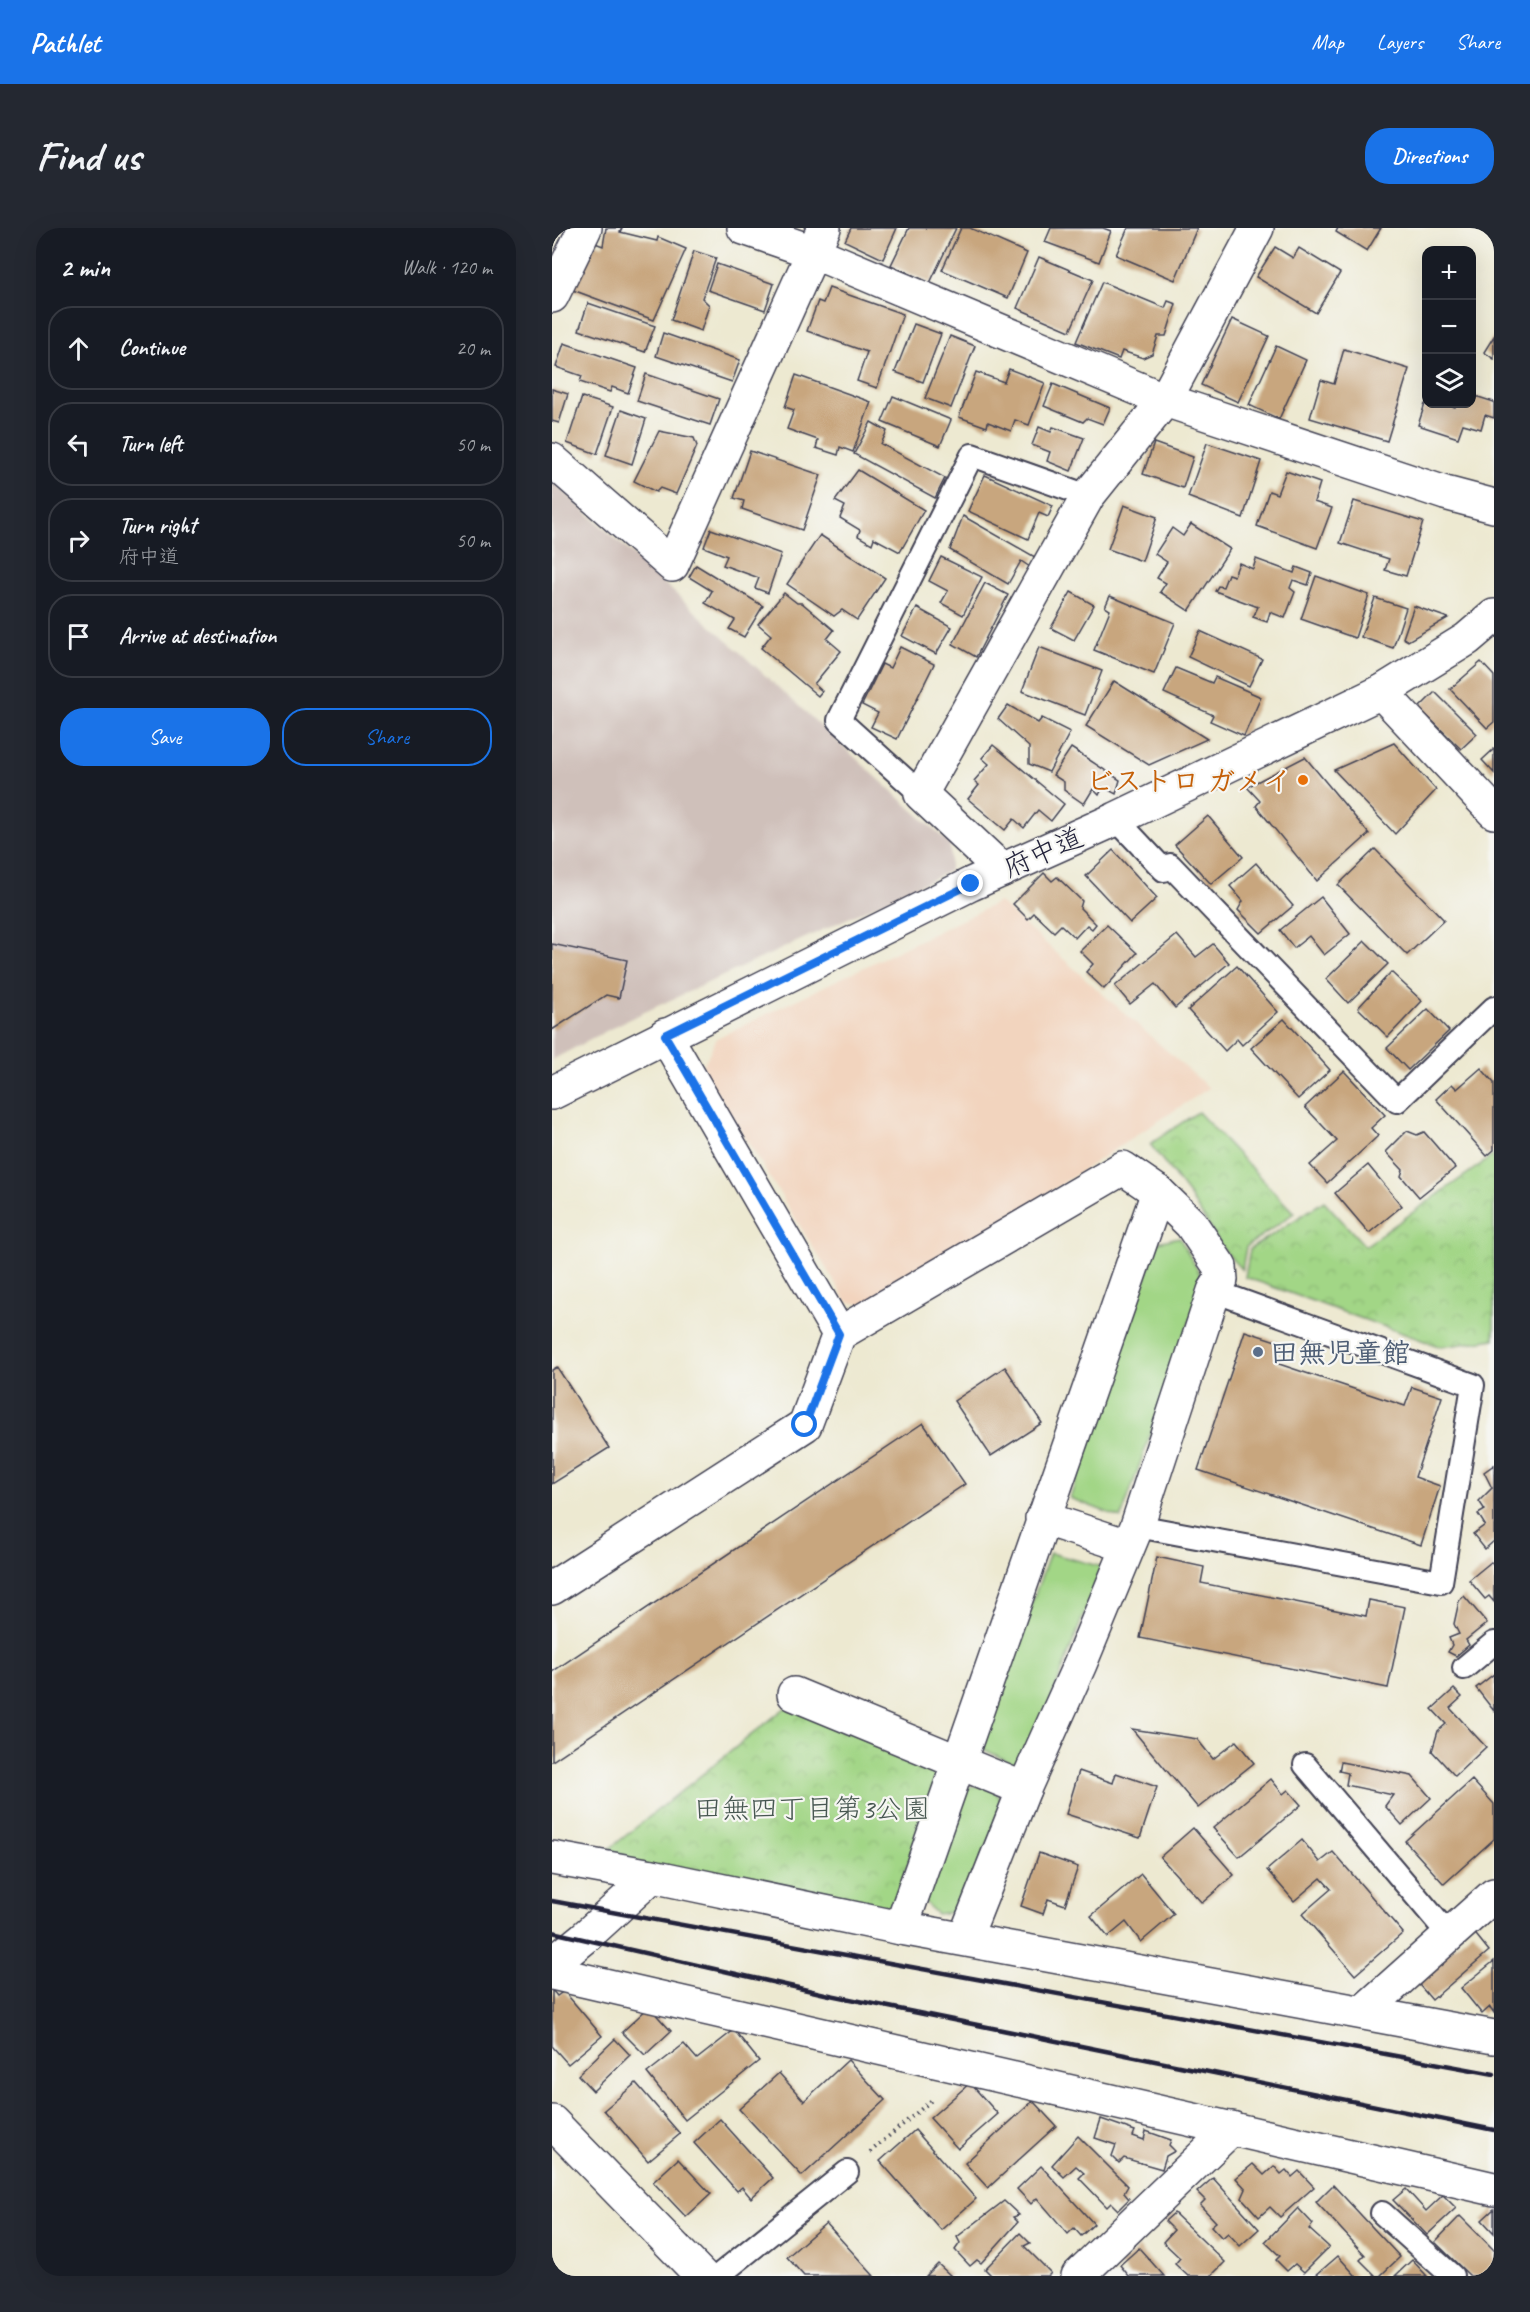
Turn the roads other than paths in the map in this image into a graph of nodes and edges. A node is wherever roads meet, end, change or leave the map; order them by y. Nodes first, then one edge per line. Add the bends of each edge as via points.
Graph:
1 (585, 228) edge
2 (744, 228) edge
3 (1257, 228) edge
4 (819, 240) edge
5 (552, 296) edge
6 (1165, 400) junction
7 (552, 460) edge
8 (1088, 496) junction
9 (1494, 506) edge
10 (1494, 616) edge
11 (1381, 692) junction
12 (921, 794) junction
13 (1494, 812) edge
14 (1116, 819) junction
15 (1002, 870) junction
16 (1494, 1008) edge
17 (665, 1035) junction
18 (552, 1094) edge
19 (1158, 1192) junction
20 (1214, 1291) junction
21 (839, 1334) junction
22 (1042, 1518) junction
23 (1132, 1536) junction
24 (552, 1588) edge
25 (1494, 1642) edge
26 (1464, 1668) dead end
27 (794, 1694) dead end
28 (958, 1762) junction
29 (1305, 1765) dead end
30 (1024, 1789) junction
31 (552, 1858) edge
32 (652, 1876) junction
33 (1494, 1895) edge
34 (901, 1928) junction
35 (1449, 1935) junction
36 (965, 1938) junction
37 (552, 1964) edge
38 (552, 1973) edge
39 (1363, 2012) junction
40 (1494, 2037) edge
41 (552, 2122) edge
42 (1232, 2128) junction
43 (847, 2172) road end
44 (1494, 2189) edge
45 (1382, 2213) dead end
46 (702, 2276) edge
47 (718, 2276) edge
48 (1078, 2276) edge
49 (1452, 2276) edge

1 - 5 street
2 - 4 street
3 - 6 street
4 - 6 street
4 - 7 street via 672,565
6 - 8 street
6 - 9 street
8 - 12 street
8 - 12 lane via 972,455 839,720
10 - 11 street, 府中道 via 1467,639
11 - 13 street
11 - 14 street, 府中道
12 - 15 street
14 - 15 street, 府中道
14 - 16 lane via 1164,870 1170,865 1397,1101
15 - 17 street, 府中道
17 - 18 street, 府中道
17 - 21 street
19 - 20 street via 1191,1224 1220,1267 1221,1280
19 - 21 street via 1123,1168
19 - 22 street
20 - 23 street
20 - 23 lane via 1473,1385 1441,1582
21 - 24 street via 805,1425
22 - 23 street
22 - 28 street
23 - 30 street
25 - 26 lane
27 - 28 street
28 - 30 street
28 - 34 street
29 - 35 lane
30 - 36 street
31 - 32 street
32 - 34 street
32 - 37 street
33 - 35 street
34 - 36 street
35 - 39 street
36 - 39 street
38 - 42 street
39 - 40 street
41 - 46 street
42 - 44 street
42 - 48 street
43 - 47 lane
45 - 49 lane

